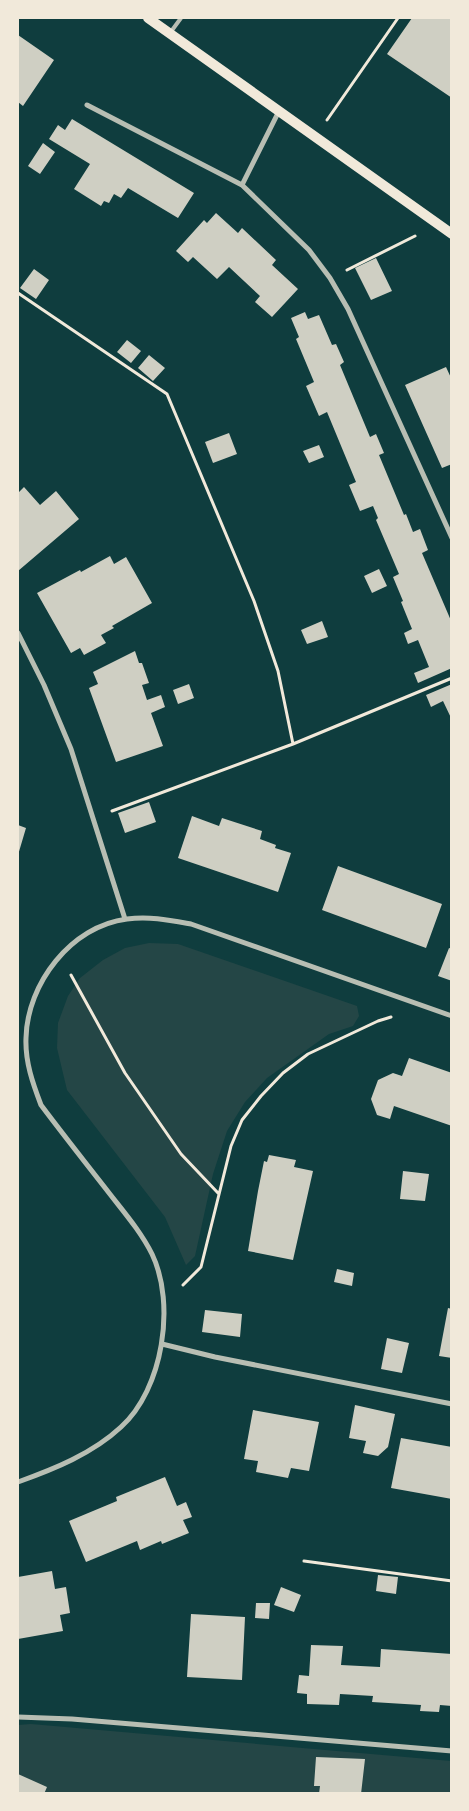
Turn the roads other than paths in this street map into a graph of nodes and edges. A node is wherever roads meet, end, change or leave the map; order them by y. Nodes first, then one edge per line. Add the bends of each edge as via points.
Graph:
1 (148, 18) edge
2 (181, 18) edge
3 (170, 33) junction
4 (87, 105) dead end
5 (279, 111) junction
6 (242, 185) junction
7 (452, 234) edge
8 (452, 538) edge
9 (18, 633) edge
10 (125, 919) junction
11 (452, 1016) edge
12 (162, 1344) junction
13 (452, 1404) edge
14 (18, 1482) edge
15 (18, 1717) edge
16 (452, 1751) edge

1 - 3 main road
2 - 3 lane
3 - 5 main road
4 - 6 street
5 - 6 street
5 - 7 main road
6 - 8 street via 309,250 330,278 348,309
9 - 10 street via 72,749
10 - 11 street via 155,918 191,924
10 - 12 street via 102,926 59,956 31,1005 26,1053 41,1105 138,1231 152,1255 159,1272 164,1302
12 - 13 street via 215,1358
12 - 14 street via 143,1398 123,1426 69,1461
15 - 16 street via 72,1718

